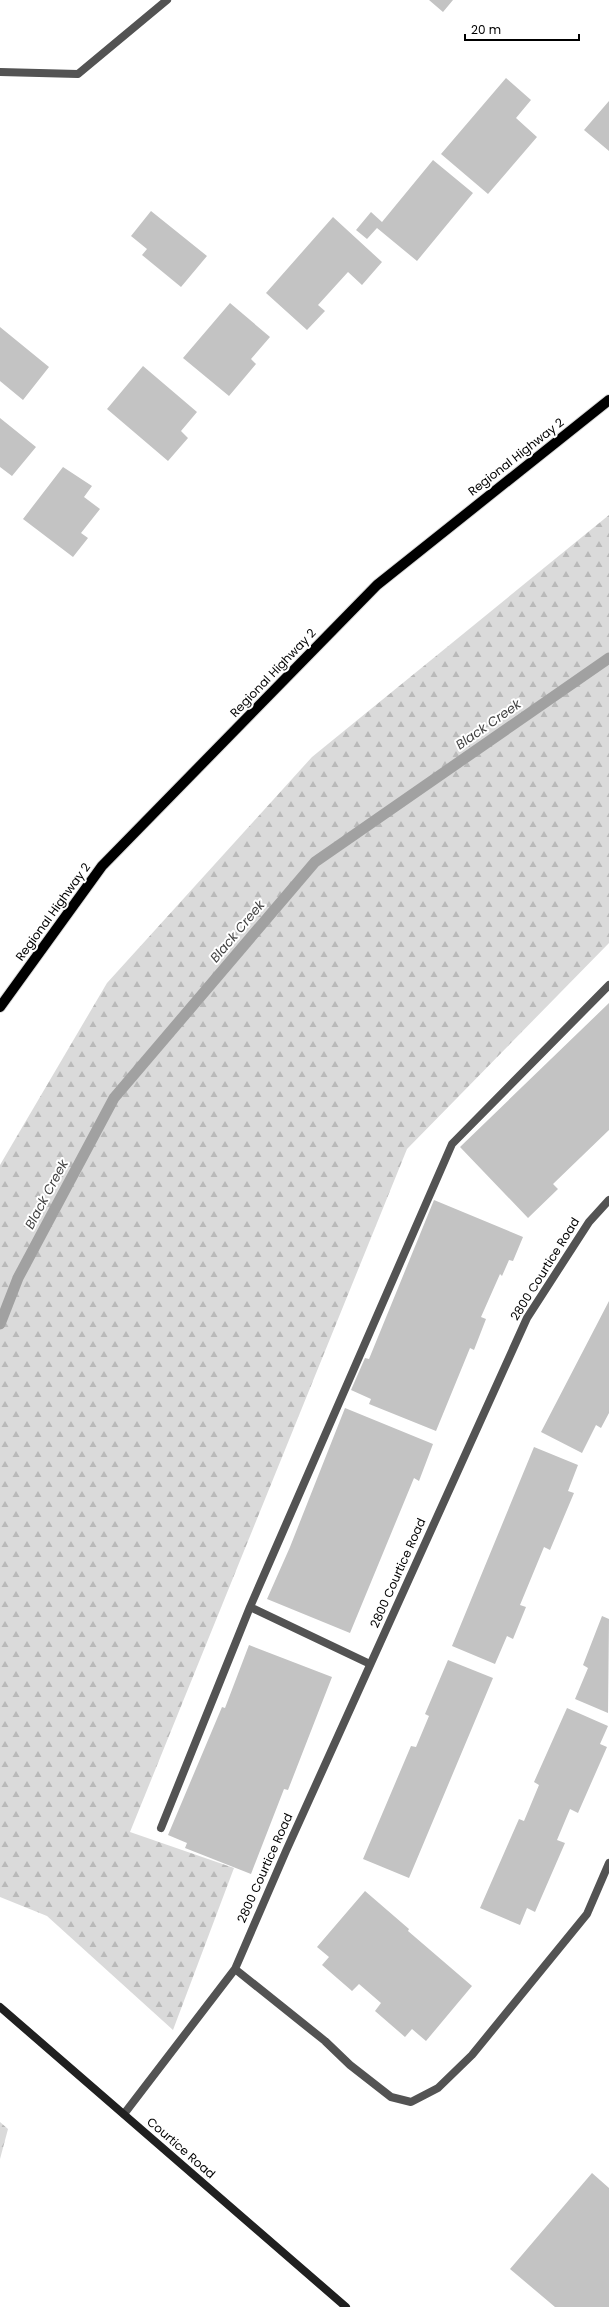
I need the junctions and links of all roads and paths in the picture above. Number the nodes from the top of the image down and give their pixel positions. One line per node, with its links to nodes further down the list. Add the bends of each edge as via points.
1 (166, 0): 2 (street, via 78,74)
2 (0, 72)
3 (609, 400): 5 (main road, Regional Highway 2, via 377,585 102,866)
4 (609, 985): 7 (street, via 452,1144)
5 (0, 1007)
6 (609, 1200): 8 (street, 2800 Courtice Road, via 589,1222 527,1318)
7 (250, 1607): 8 (street); 9 (street)
8 (370, 1664): 11 (street, 2800 Courtice Road)
9 (161, 1828)
10 (609, 1862): 11 (street, via 587,1914 472,2054 438,2088 411,2102 391,2097)
11 (235, 1969): 13 (street, 2800 Courtice Road)
12 (0, 2007): 13 (main road, Courtice Road)
13 (124, 2114): 14 (main road, Courtice Road)
14 (346, 2307)

